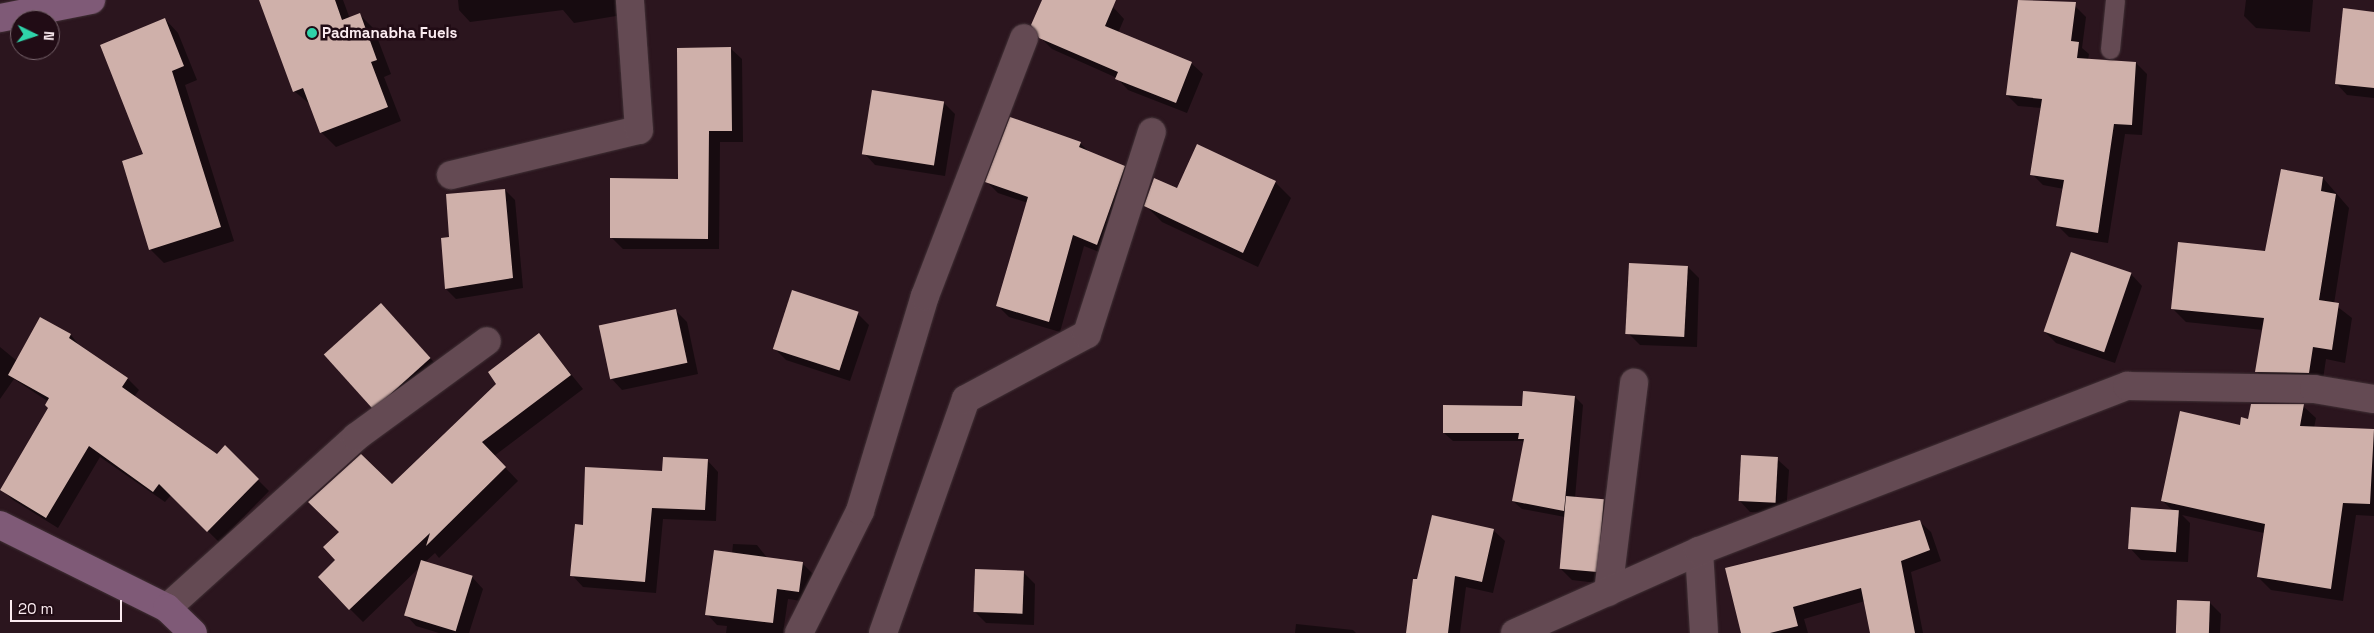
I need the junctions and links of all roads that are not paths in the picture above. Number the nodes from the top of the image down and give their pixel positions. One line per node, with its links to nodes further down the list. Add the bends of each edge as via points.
1 (91, 0): 4 (main road)
2 (630, 0): 8 (street, via 639,130)
3 (2115, 0): 6 (lane)
4 (0, 18)
5 (1024, 38): 17 (street, via 925,296 860,511)
6 (2110, 49)
7 (1152, 132): 18 (street, via 1087,334 966,399)
8 (450, 176)
9 (487, 340): 15 (street, via 356,437)
10 (1634, 383): 14 (street)
11 (2374, 399): 13 (street, via 2314,389 2127,386)
12 (0, 525): 15 (main road)
13 (1699, 551): 14 (street); 20 (street)
14 (1608, 592): 19 (street)
15 (167, 608): 16 (main road)
16 (194, 633)
17 (799, 633)
18 (883, 633)
19 (1515, 633)
20 (1704, 633)

